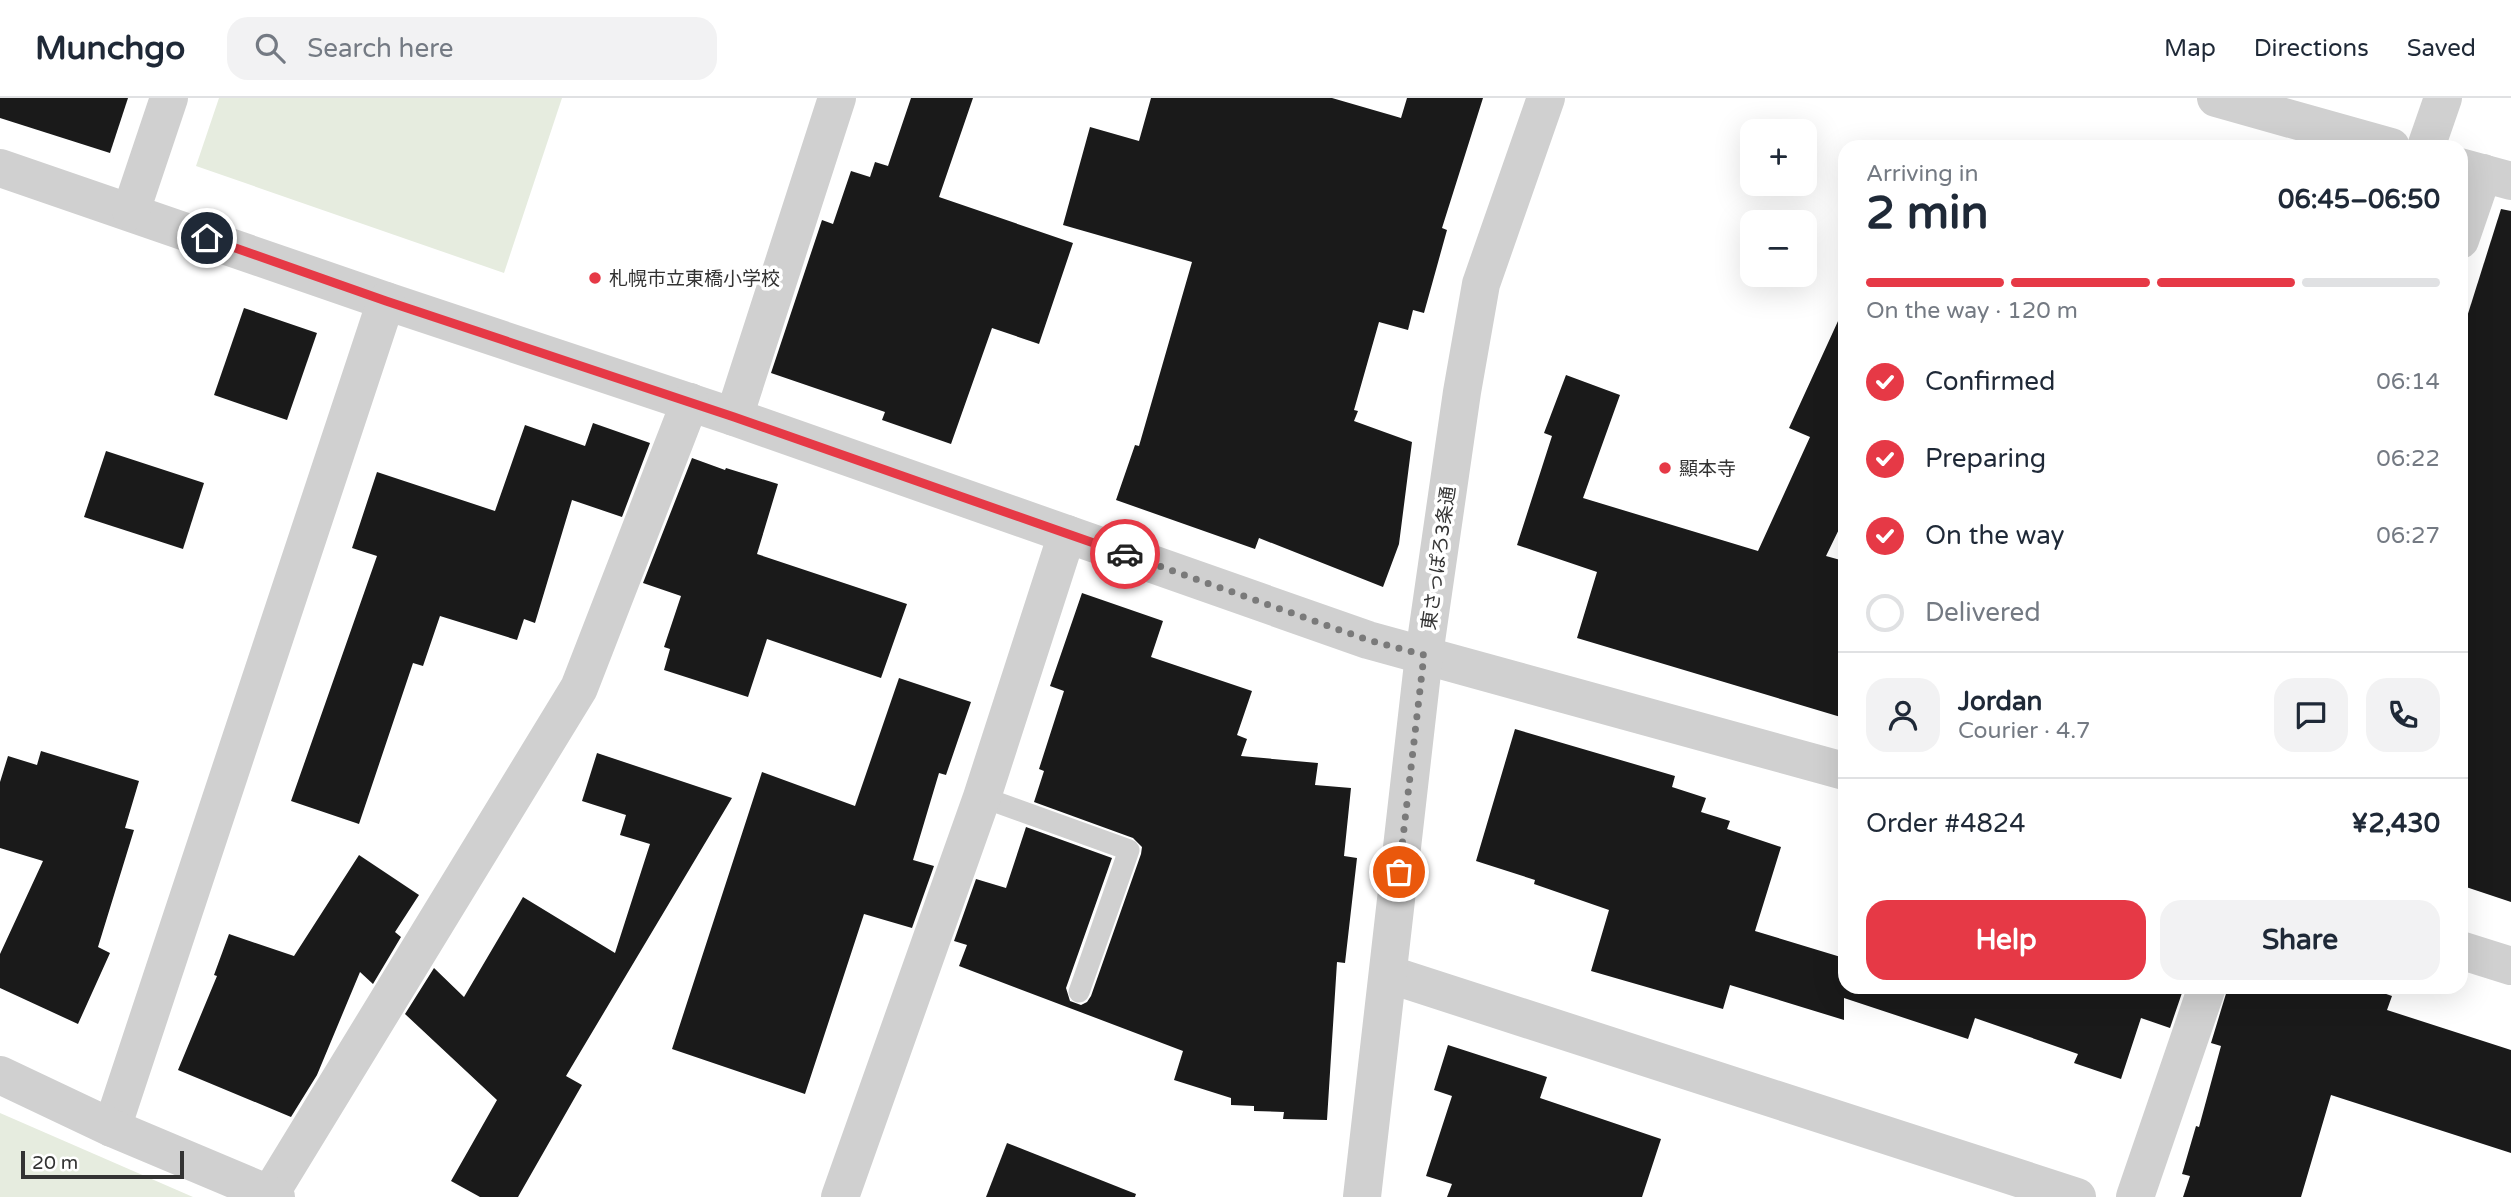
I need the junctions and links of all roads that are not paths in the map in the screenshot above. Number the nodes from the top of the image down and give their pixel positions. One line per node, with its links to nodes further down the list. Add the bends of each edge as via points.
1 (169, 98): 10 (street)
2 (837, 98): 14 (street)
3 (1546, 98): 16 (street, 東さっぽろ3条通, via 1481,284)
4 (2217, 98): 6 (street)
5 (2443, 98): 7 (street)
6 (2365, 140)
7 (2428, 140)
8 (0, 168): 10 (street)
9 (2485, 173): 11 (street)
10 (131, 211): 12 (street)
11 (2468, 219)
12 (386, 301): 13 (street); 25 (street)
13 (690, 402): 14 (street); 26 (street, via 579,688)
14 (734, 417): 15 (street)
15 (1067, 534): 16 (street, via 1368,640); 18 (street)
16 (1424, 655): 17 (street); 21 (street, 東さっぽろ3条通)
17 (1838, 769)
18 (982, 797): 22 (lane, via 1129,850); 27 (street)
19 (2468, 953): 20 (street)
20 (2511, 966)
21 (1388, 974): 28 (street, 東さっぽろ3条通); 29 (street)
22 (1079, 992)
23 (2205, 994): 30 (street)
24 (0, 1075): 25 (street)
25 (112, 1128): 26 (street)
26 (273, 1196)
27 (840, 1197)
28 (1362, 1197)
29 (2077, 1197)
30 (2135, 1197)

